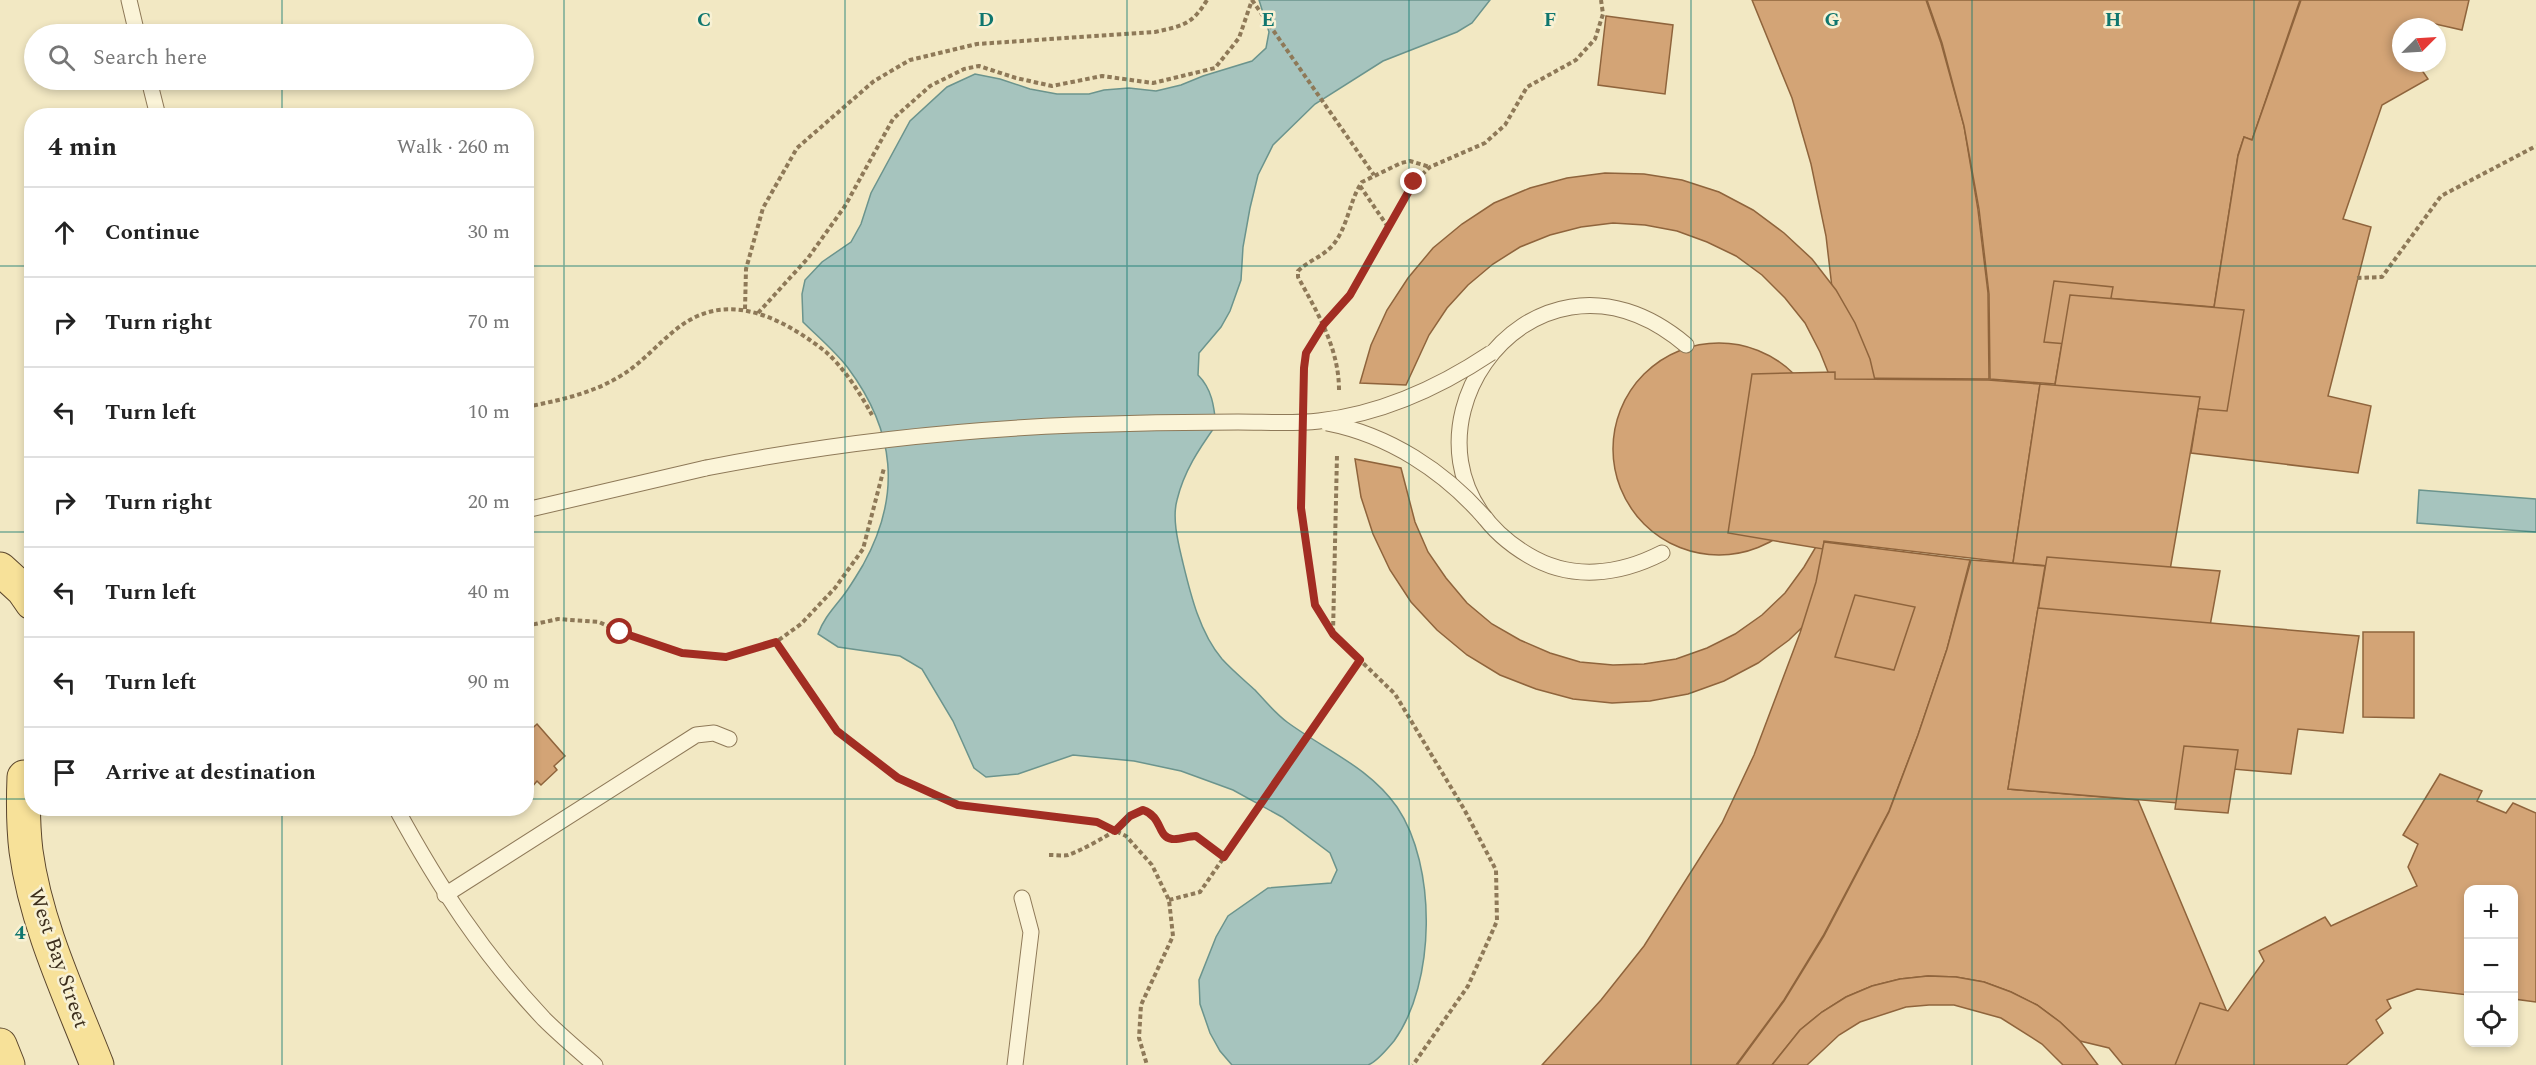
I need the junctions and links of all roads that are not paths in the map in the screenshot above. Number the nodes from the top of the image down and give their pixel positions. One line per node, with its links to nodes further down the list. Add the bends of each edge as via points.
1 (129, 0): 2 (lane)
2 (135, 24)
3 (151, 90): 4 (lane)
4 (156, 108)
5 (1686, 345): 6 (lane, via 1651,319 1609,307 1586,306 1565,308 1524,325)
6 (1491, 353): 7 (lane, bridge, via 1461,373 1408,397 1358,414); 9 (lane, via 1468,391 1459,434 1465,478)
7 (1318, 421): 8 (lane, bridge, via 1074,425 862,444 748,460); 9 (lane, bridge, via 1363,433 1423,463 1449,481)
8 (534, 508)
9 (1485, 518): 10 (lane, via 1499,534 1536,560 1578,572 1622,569)
10 (1662, 553)
11 (0, 568): 12 (main road)
12 (24, 593)
13 (729, 739): 18 (lane, via 714,733 696,735)
14 (24, 776): 15 (main road)
15 (0, 799)
16 (24, 806): 22 (main road, West Bay Street, via 27,853 45,929)
17 (401, 816): 18 (lane)
18 (445, 895): 23 (lane, via 545,1020)
19 (1023, 898): 24 (lane, via 1031,932)
20 (0, 1045): 21 (main road)
21 (8, 1065)
22 (97, 1065)
23 (596, 1065)
24 (1015, 1065)

